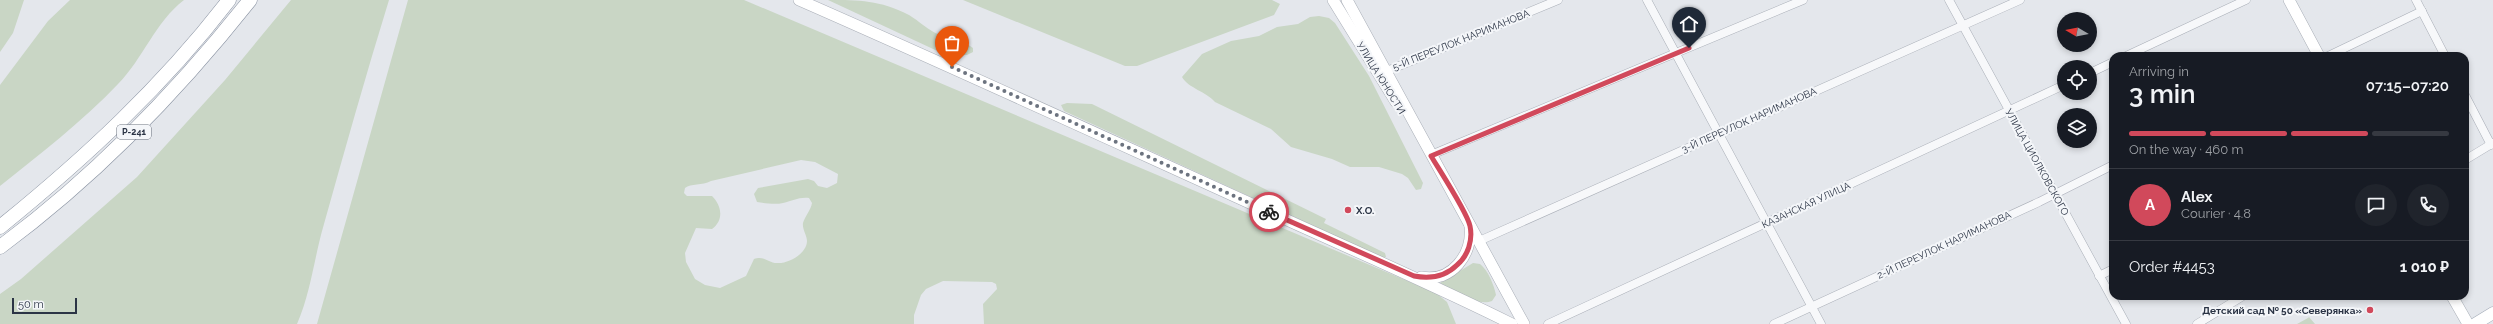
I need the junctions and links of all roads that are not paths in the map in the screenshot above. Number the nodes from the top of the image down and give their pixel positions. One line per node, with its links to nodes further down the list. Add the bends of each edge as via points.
1 (229, 0): 35 (highway, Р-241, via 159,82 101,140)
2 (250, 0): 37 (highway, Р-241, via 206,55 132,134 60,199)
3 (799, 0): 39 (street)
4 (1333, 0): 29 (street, УЛИЦА ЮНОСТИ)
5 (1348, 0): 23 (street, УЛИЦА ЮНОСТИ)
6 (1558, 0): 23 (street, 5-Й ПЕРЕУЛОК НАРИМАНОВА)
7 (1647, 0): 20 (street)
8 (1803, 0): 20 (street)
9 (1949, 0): 15 (street, УЛИЦА ЦИОЛКОВСКОГО)
10 (2020, 0): 15 (street, 3-Й ПЕРЕУЛОК НАРИМАНОВА)
11 (2246, 0): 16 (street)
12 (2289, 0): 17 (street)
13 (2416, 0): 14 (street)
14 (2422, 10): 18 (street); 19 (street)
15 (1962, 25): 26 (street, УЛИЦА ЦИОЛКОВСКОГО); 27 (street, 3-Й ПЕРЕУЛОК НАРИМАНОВА)
16 (2135, 52)
17 (2317, 52)
18 (2336, 52)
19 (2443, 52)
20 (1675, 53): 27 (street); 29 (street)
21 (2109, 64): 22 (street)
22 (2097, 70)
23 (1387, 71): 29 (street, УЛИЦА ЮНОСТИ)
24 (2057, 88): 26 (street, КАЗАНСКАЯ УЛИЦА)
25 (2469, 102): 28 (street)
26 (2009, 110): 32 (street, УЛИЦА ЦИОЛКОВСКОГО); 33 (street, КАЗАНСКАЯ УЛИЦА)
27 (1719, 134): 33 (street); 36 (street, 3-Й ПЕРЕУЛОК НАРИМАНОВА)
28 (2492, 144): 30 (street)
29 (1431, 156): 34 (street, УЛИЦА ЮНОСТИ)
30 (2469, 158)
31 (2109, 167): 32 (street, 2-Й ПЕРЕУЛОК НАРИМАНОВА)
32 (2055, 194): 40 (street, УЛИЦА ЦИОЛКОВСКОГО); 45 (street, 2-Й ПЕРЕУЛОК НАРИМАНОВА)
33 (1767, 223): 45 (street); 49 (street, КАЗАНСКАЯ УЛИЦА)
34 (1470, 224): 36 (street, УЛИЦА ЮНОСТИ); 39 (street, via 1470,245 1453,269 1434,277)
35 (0, 227)
36 (1479, 241): 48 (street, УЛИЦА ЮНОСТИ)
37 (0, 247)
38 (2109, 270): 40 (street)
39 (1414, 276): 47 (street)
40 (2100, 276): 41 (street, УЛИЦА ЦИОЛКОВСКОГО)
41 (2109, 293)
42 (2113, 300): 52 (street, УЛИЦА ЦИОЛКОВСКОГО)
43 (2236, 300): 53 (street)
44 (2454, 300): 54 (street)
45 (1811, 307): 50 (street, 2-Й ПЕРЕУЛОК НАРИМАНОВА); 51 (street)
46 (2493, 313): 55 (main road)
47 (1512, 324)
48 (1524, 324)
49 (1548, 324)
50 (1774, 324)
51 (1821, 324)
52 (2126, 324)
53 (2197, 324)
54 (2468, 324)
55 (2475, 324)

